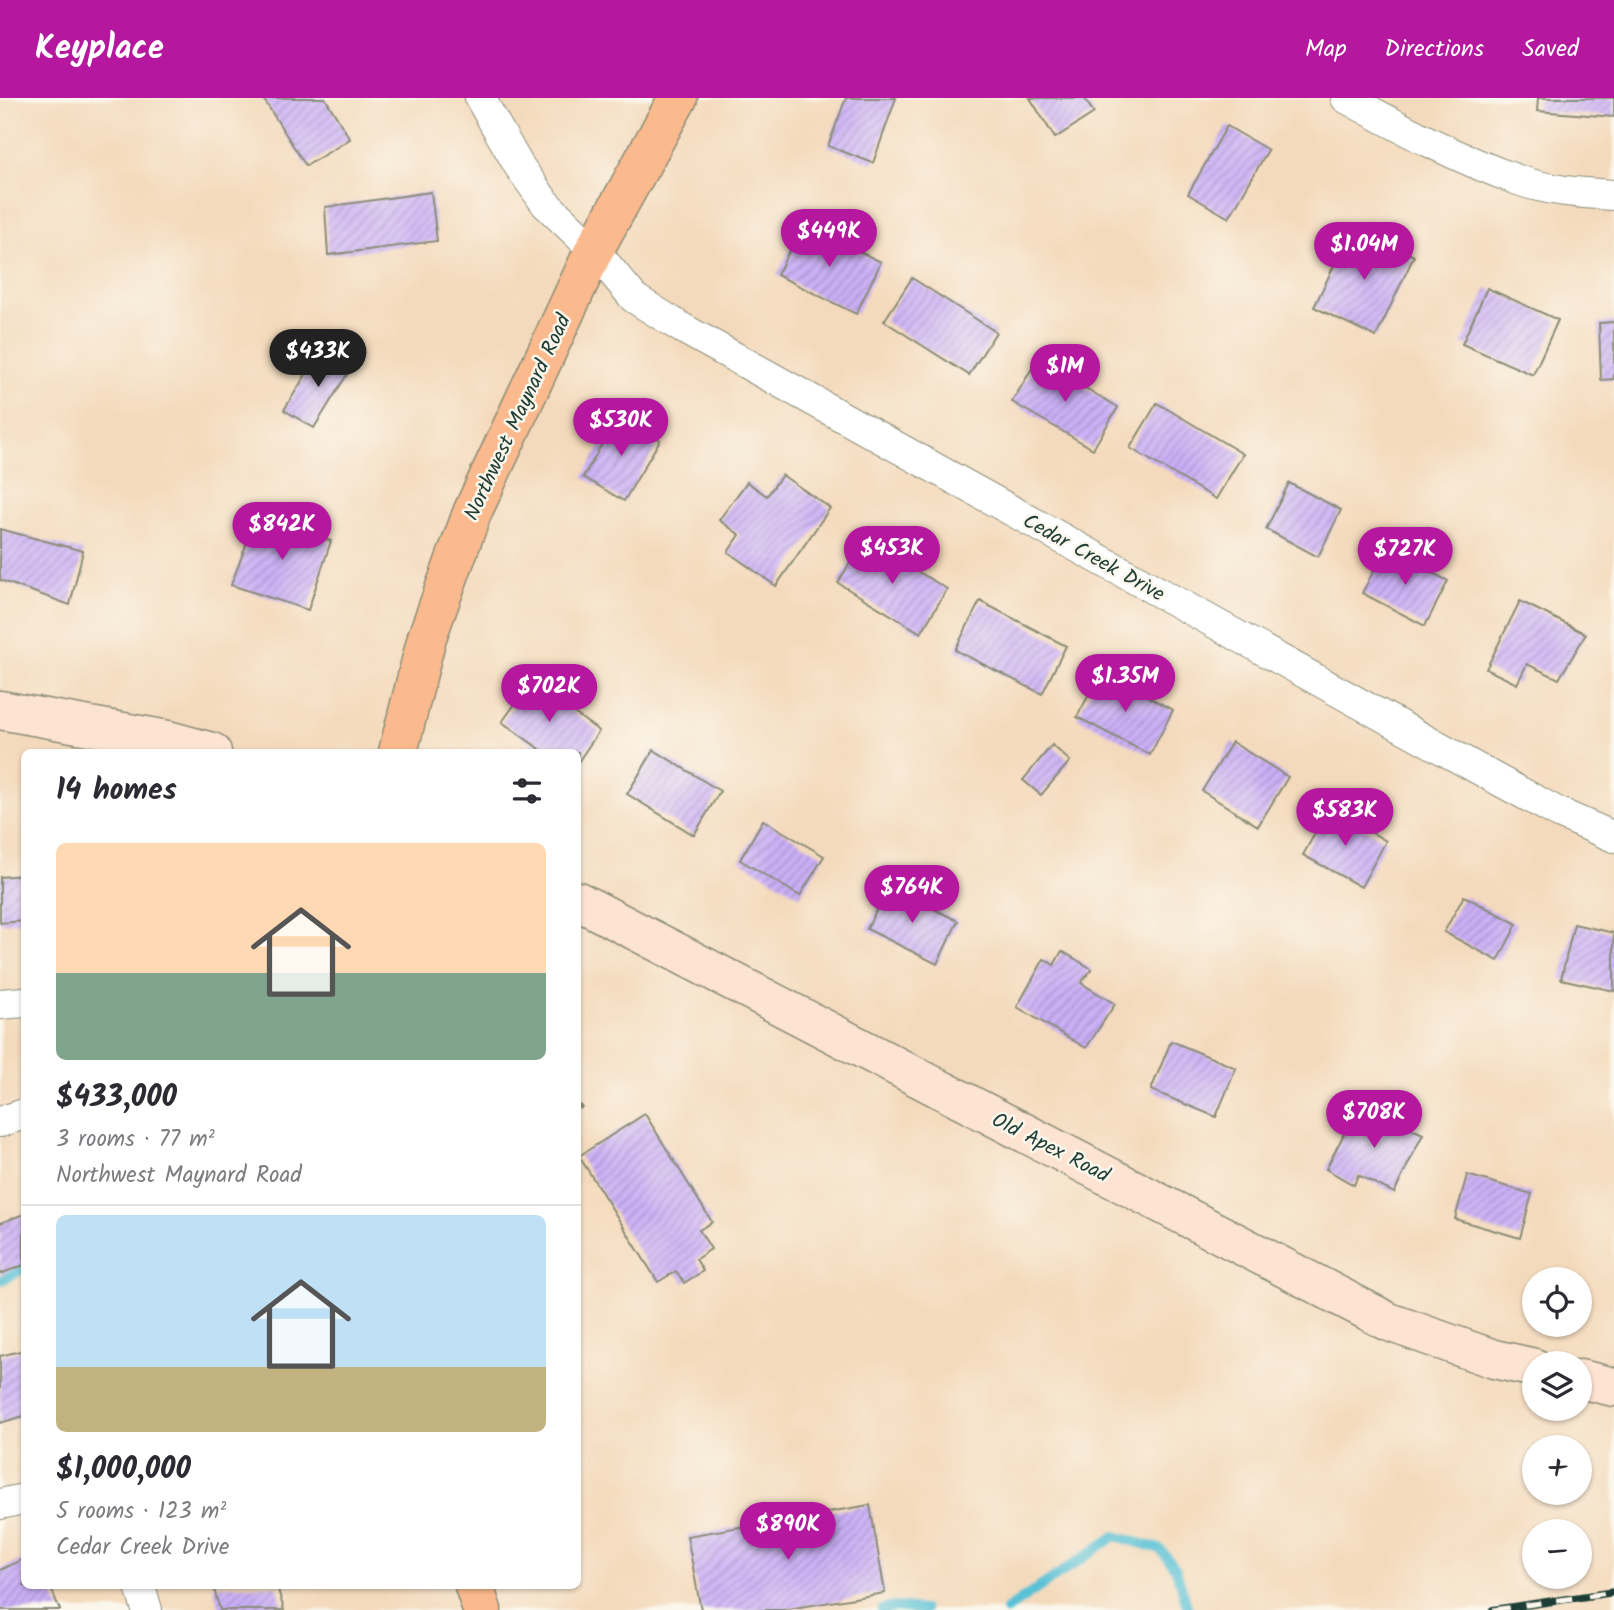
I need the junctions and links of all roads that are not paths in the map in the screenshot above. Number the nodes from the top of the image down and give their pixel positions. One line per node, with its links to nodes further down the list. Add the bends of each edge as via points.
1 (480, 98): 5 (street, Cedar Creek Drive, via 546,204)
2 (678, 98): 5 (main road, Northwest Maynard Road)
3 (1346, 98): 4 (street, via 1419,138 1519,180 1558,190)
4 (1614, 195)
5 (594, 250): 8 (main road, Northwest Maynard Road, via 472,513 427,637); 9 (street, Cedar Creek Drive, via 634,298 682,328 1498,780)
6 (0, 710): 7 (main road)
7 (201, 749)
8 (399, 749)
9 (1614, 837)
10 (581, 903): 15 (main road, Old Apex Road, via 1389,1322)
11 (21, 1002): 12 (street)
12 (0, 1004)
13 (21, 1115): 14 (street)
14 (0, 1122)
15 (1522, 1365)
16 (1592, 1382): 17 (main road)
17 (1614, 1387)
18 (21, 1500): 19 (street)
19 (0, 1504)
20 (141, 1589): 22 (street)
21 (475, 1589): 23 (main road)
22 (147, 1610)
23 (482, 1610)

